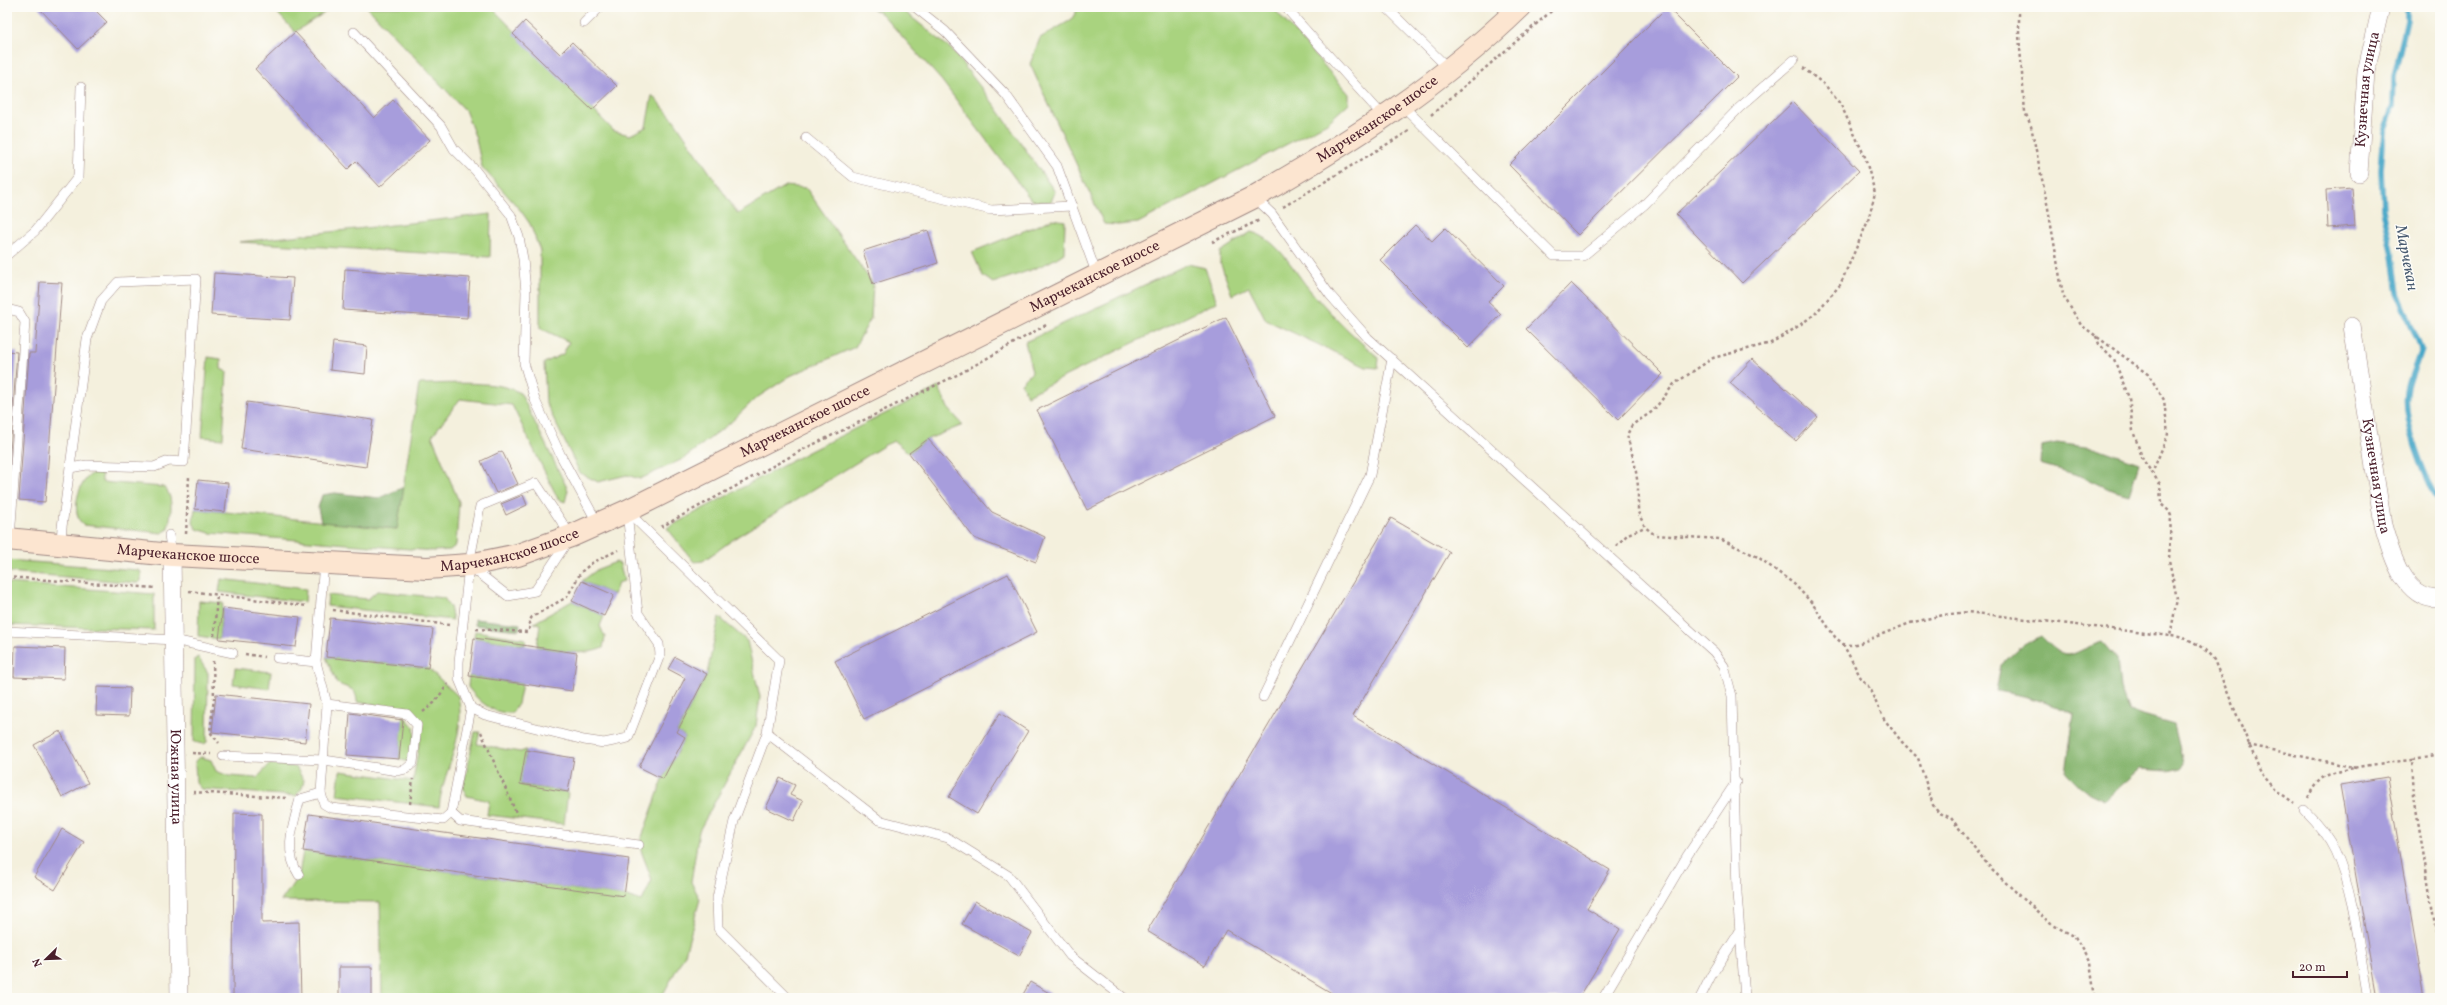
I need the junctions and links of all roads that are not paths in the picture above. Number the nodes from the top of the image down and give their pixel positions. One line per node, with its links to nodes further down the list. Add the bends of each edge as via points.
1 (600, 7): 7 (lane)
2 (914, 7): 17 (lane, via 945,32 1006,95 1057,166)
3 (1285, 7): 13 (lane)
4 (1386, 7): 10 (lane)
5 (1520, 7): 10 (street, Марчеканское шоссе)
6 (2381, 7): 15 (street, Кузнечная улица, via 2366,72)
7 (584, 23)
8 (354, 32): 25 (lane, via 441,126 454,149 480,176 510,215 519,237 523,259 526,292 524,363 535,400)
9 (1794, 60): 12 (lane, via 1739,108 1644,205 1583,256 1554,256)
10 (1449, 69): 12 (street, Марчеканское шоссе)
11 (81, 87): 18 (lane, via 78,177 35,232)
12 (1402, 105): 13 (street, Марчеканское шоссе)
13 (1384, 117): 16 (street, Марчеканское шоссе, via 1316,162)
14 (806, 138): 17 (lane, via 853,177 992,210)
15 (2359, 173)
16 (1254, 197): 19 (street, Марчеканское шоссе); 22 (lane, via 1272,214 1330,295 1368,338)
17 (1072, 206): 19 (lane)
18 (7, 255)
19 (1096, 275): 24 (street, Марчеканское шоссе)
20 (7, 309): 27 (lane, via 19,312 25,322)
21 (2352, 326): 32 (street, Кузнечная улица, via 2388,545 2408,584 2419,595 2431,600)
22 (1392, 359): 38 (lane, via 1370,475); 44 (lane, via 1714,652 1724,666 1732,696)
23 (70, 468): 23 (lane, via 87,339 101,301 118,282 196,279 184,462 169,461 154,467 87,465); 29 (lane)
24 (627, 510): 25 (street, Марчеканское шоссе); 40 (lane, via 638,613 659,644 660,655 628,738 604,743 584,740); 41 (lane, via 779,660)
25 (598, 524): 26 (street, Марчеканское шоссе)
26 (571, 536): 31 (street, Марчеканское шоссе, via 518,555); 31 (lane, via 535,591 528,593 508,596); 31 (lane, via 536,483 480,506)
27 (8, 539): 29 (street, Марчеканское шоссе)
28 (170, 545): 29 (street, Марчеканское шоссе); 30 (street, Марчеканское шоссе); 34 (street, Южная улица)
29 (61, 546)
30 (324, 562): 31 (street, Марчеканское шоссе, via 427,568); 37 (lane)
31 (469, 565): 40 (lane, via 459,672 461,685)
32 (2440, 600)
33 (7, 631): 34 (lane)
34 (174, 640): 35 (lane); 51 (street, Южная улица)
35 (232, 653)
36 (277, 658): 37 (lane)
37 (316, 662): 39 (lane)
38 (1263, 697)
39 (327, 704): 43 (lane); 43 (lane, via 402,712 417,725 413,763 406,769 398,771)
40 (471, 708): 47 (lane)
41 (767, 733): 52 (lane, via 734,821 718,898 718,928); 53 (lane, via 879,820 948,838 1009,876 1070,956)
42 (223, 756): 43 (lane)
43 (324, 760): 45 (lane)
44 (1736, 782): 50 (lane); 54 (lane, via 1687,856)
45 (321, 793): 47 (lane, via 324,804 331,808 440,821); 49 (lane, via 300,799 291,830 291,859)
46 (2304, 810): 57 (lane, via 2320,827 2335,851 2344,878)
47 (451, 813): 48 (lane, via 460,821)
48 (638, 845)
49 (299, 875)
50 (1740, 931): 55 (lane); 56 (lane)
51 (179, 998)
52 (788, 998)
53 (1124, 998)
54 (1603, 998)
55 (1700, 998)
56 (1745, 998)
57 (2368, 998)

